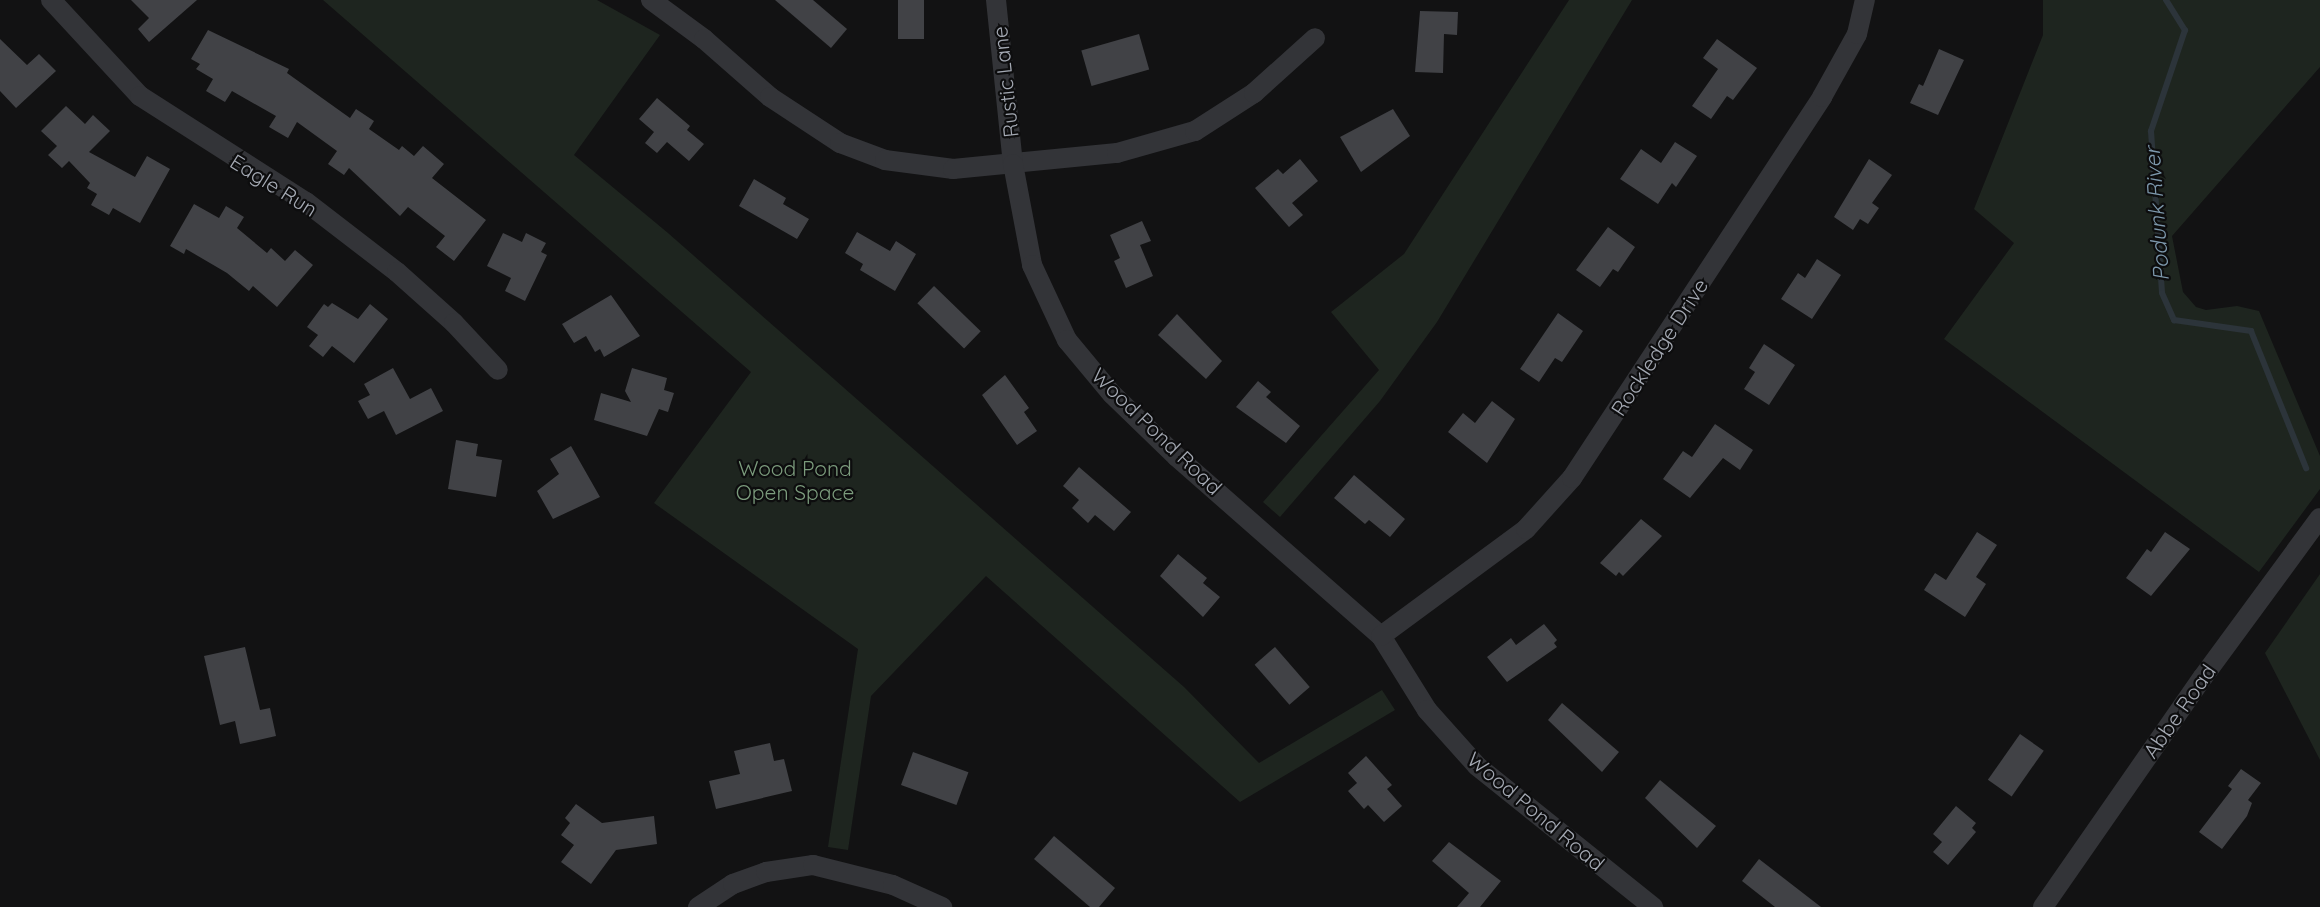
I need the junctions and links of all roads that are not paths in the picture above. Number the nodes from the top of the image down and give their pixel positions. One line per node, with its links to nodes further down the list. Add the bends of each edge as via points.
1 (51, 0): 7 (street, Eagle Run, via 140,96 306,202 454,322)
2 (651, 0): 6 (street, via 704,39 770,97 840,143 885,160 918,166 953,169)
3 (996, 0): 6 (street, Rustic Lane)
4 (1865, 0): 9 (street, Rockledge Drive, via 1857,34 1822,97 1572,478 1526,529)
5 (1315, 38): 6 (street, via 1254,93 1195,131 1117,153)
6 (1013, 164): 9 (street, Wood Pond Road, via 1032,265 1067,340 1112,394 1177,457)
7 (498, 370)
8 (2320, 518): 13 (street, Abbe Road, via 2203,677)
9 (1381, 636): 12 (street, Wood Pond Road, via 1427,710 1477,766)
10 (698, 907): 11 (street, via 733,884 766,872 813,865 893,885)
11 (942, 907)
12 (1653, 907)
13 (2043, 907)

